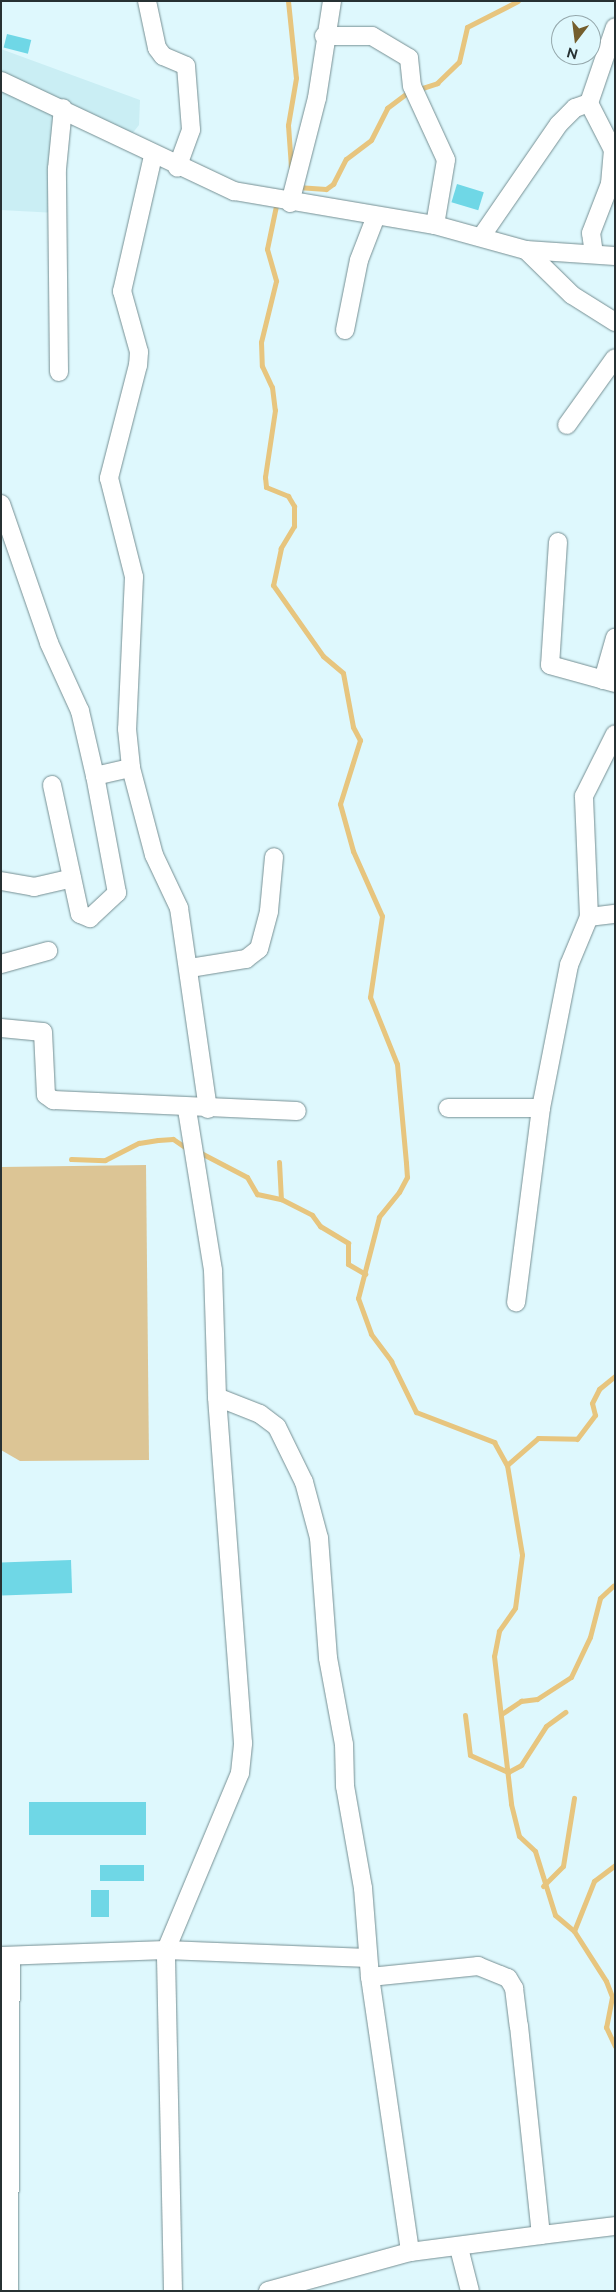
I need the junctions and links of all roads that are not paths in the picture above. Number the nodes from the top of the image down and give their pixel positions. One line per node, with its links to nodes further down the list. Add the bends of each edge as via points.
1 (147, 1): 10 (street, via 157,48 163,56 186,66 192,130)
2 (332, 1): 4 (street)
3 (615, 27): 5 (street)
4 (324, 36): 11 (street, via 317,98); 13 (street, via 372,36 409,58 412,86 446,160)
5 (610, 58): 7 (street)
6 (1, 81): 8 (street)
7 (589, 103): 14 (street, via 575,108 559,124); 16 (street, via 613,150 610,184 591,232)
8 (63, 108): 9 (street); 21 (street, via 57,169)
9 (153, 156): 10 (street); 28 (street, via 122,290 139,352 138,365 109,469 134,577 127,729)
10 (177, 168): 11 (street, via 234,191)
11 (290, 203): 12 (street)
12 (376, 216): 13 (street); 19 (street, via 359,260)
13 (435, 225): 14 (street)
14 (481, 237): 15 (street)
15 (526, 250): 16 (street); 18 (street, via 572,295)
16 (594, 254): 17 (street)
17 (615, 256)
18 (615, 322)
19 (345, 330)
20 (615, 358): 22 (street)
21 (58, 372)
22 (567, 425)
23 (1, 504): 29 (street, via 49,642 80,711)
24 (558, 542): 26 (street, via 550,665)
25 (615, 638): 26 (street)
26 (609, 681)
27 (615, 734): 35 (street, via 584,796)
28 (130, 768): 29 (street); 38 (street, via 154,855 179,908)
29 (95, 776): 32 (street, via 115,898 84,918)
30 (52, 785): 32 (street)
31 (274, 857): 38 (street, via 269,911 259,949 246,959)
32 (72, 878): 33 (street, via 34,887)
33 (1, 881)
34 (615, 914): 35 (street)
35 (589, 918): 41 (street, via 569,964)
36 (48, 951): 37 (street)
37 (1, 964)
38 (190, 968): 43 (street)
39 (1, 1028): 42 (street, via 42,1032 46,1095 53,1100)
40 (448, 1108): 41 (street)
41 (541, 1108): 45 (street)
42 (187, 1109): 43 (street); 46 (street, via 213,1270)
43 (208, 1109): 44 (street)
44 (297, 1111)
45 (516, 1302)
46 (217, 1397): 47 (street, via 243,1743 237,1781); 49 (street, via 260,1414 278,1427 298,1466 319,1538 328,1658 344,1744 345,1786 363,1888)
47 (166, 1950): 48 (street); 49 (street); 58 (street)
48 (6, 1956): 51 (street)
49 (368, 1958): 50 (street)
50 (370, 1977): 53 (street, via 478,1966 508,1978 514,1988 519,2026); 55 (street)
51 (5, 2125): 57 (street)
52 (615, 2226): 53 (street)
53 (541, 2235): 54 (street)
54 (459, 2248): 55 (street); 60 (street)
55 (410, 2252): 56 (street)
56 (326, 2284): 59 (street)
57 (9, 2291)
58 (174, 2291)
59 (268, 2291)
60 (470, 2291)

